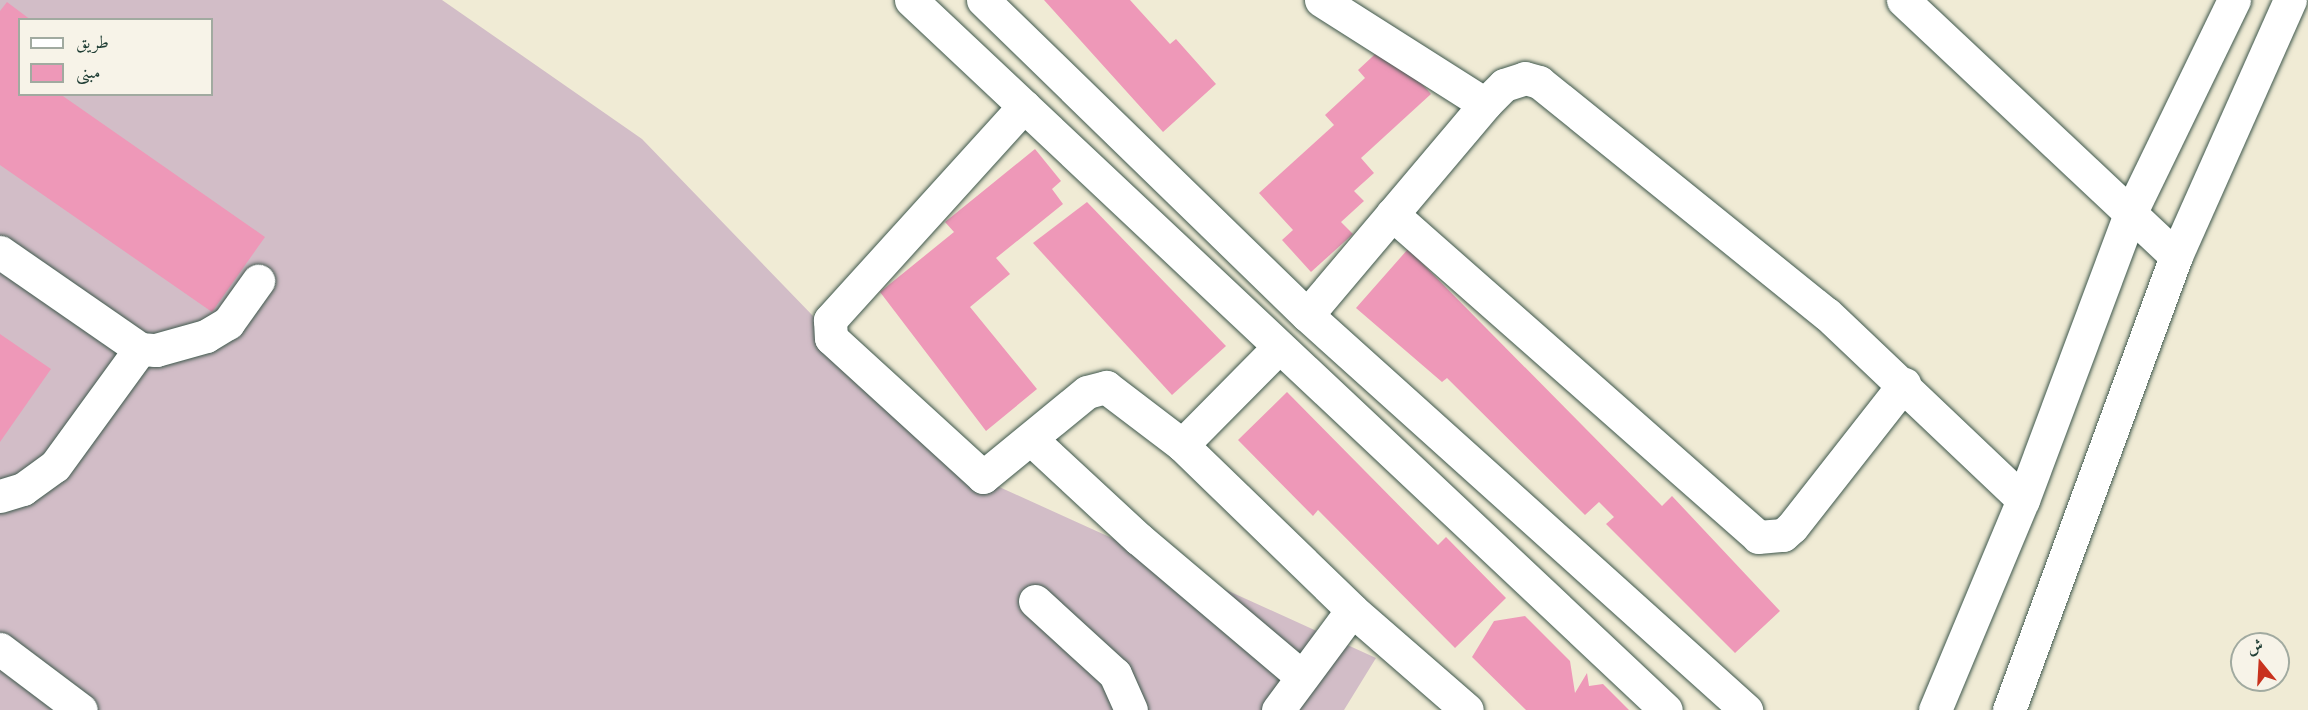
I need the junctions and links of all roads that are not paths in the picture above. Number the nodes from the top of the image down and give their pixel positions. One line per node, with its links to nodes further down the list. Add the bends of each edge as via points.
1 (910, 0): 8 (street)
2 (983, 0): 14 (street)
3 (1321, 0): 7 (street)
4 (1903, 0): 10 (street)
5 (2234, 0): 10 (street)
6 (2290, 0): 12 (street)
7 (1485, 104): 9 (street); 17 (street, via 1513,79 1539,82 1827,314)
8 (1024, 106): 15 (street); 18 (street, via 830,320 827,332 976,475 994,472)
9 (1392, 214): 14 (street); 17 (street, via 1758,537 1783,535 1792,527)
10 (2130, 214): 12 (street); 21 (street)
11 (0, 252): 16 (street)
12 (2176, 256): 33 (street)
13 (258, 281): 16 (street, via 228,323 206,336 156,350)
14 (1307, 315): 31 (street)
15 (1280, 346): 19 (street); 30 (street)
16 (140, 349): 20 (street, via 55,466 23,489)
17 (1904, 384): 21 (street)
18 (1033, 441): 19 (street, via 1087,392 1106,387); 25 (street, via 1138,540)
19 (1182, 446): 23 (street)
20 (0, 496)
21 (2023, 501): 32 (street)
22 (1035, 601): 27 (street, via 1115,674)
23 (1352, 610): 25 (street); 29 (street)
24 (0, 649): 26 (street)
25 (1301, 676): 28 (street)
26 (81, 710)
27 (1131, 710)
28 (1278, 710)
29 (1467, 710)
30 (1666, 710)
31 (1746, 710)
32 (1935, 710)
33 (2008, 710)

